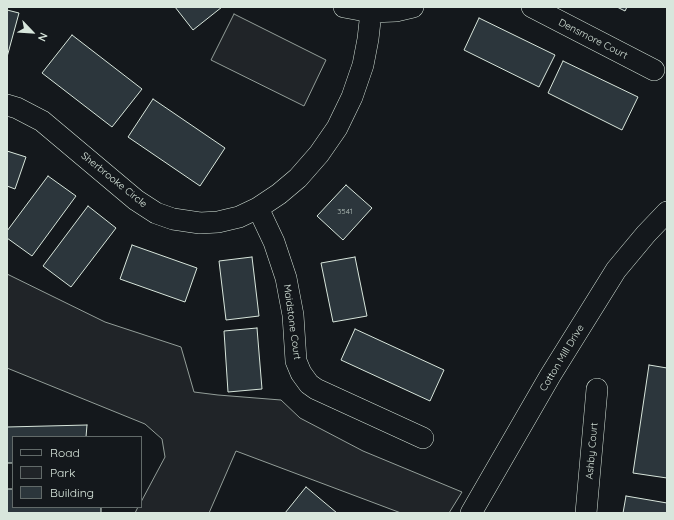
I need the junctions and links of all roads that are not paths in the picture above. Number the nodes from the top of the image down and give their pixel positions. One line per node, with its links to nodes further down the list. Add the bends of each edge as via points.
1 (344, 7): 4 (street)
2 (413, 7): 4 (street)
3 (532, 7): 5 (street, Densmore Court)
4 (371, 12): 7 (street, Sherbrooke Circle, via 363,65 352,97 337,128 298,178)
5 (654, 70)
6 (7, 105): 7 (street, Sherbrooke Circle, via 42,121 136,200 156,213 173,219 200,223 239,217)
7 (258, 208): 10 (street, Maidstone Court, via 274,242 286,278 293,315 296,360 301,373 316,389)
8 (667, 212): 11 (street, Cotton Mill Drive, via 616,270 550,376)
9 (597, 389): 12 (street, Ashby Court)
10 (423, 438)
11 (471, 513)
12 (586, 513)

